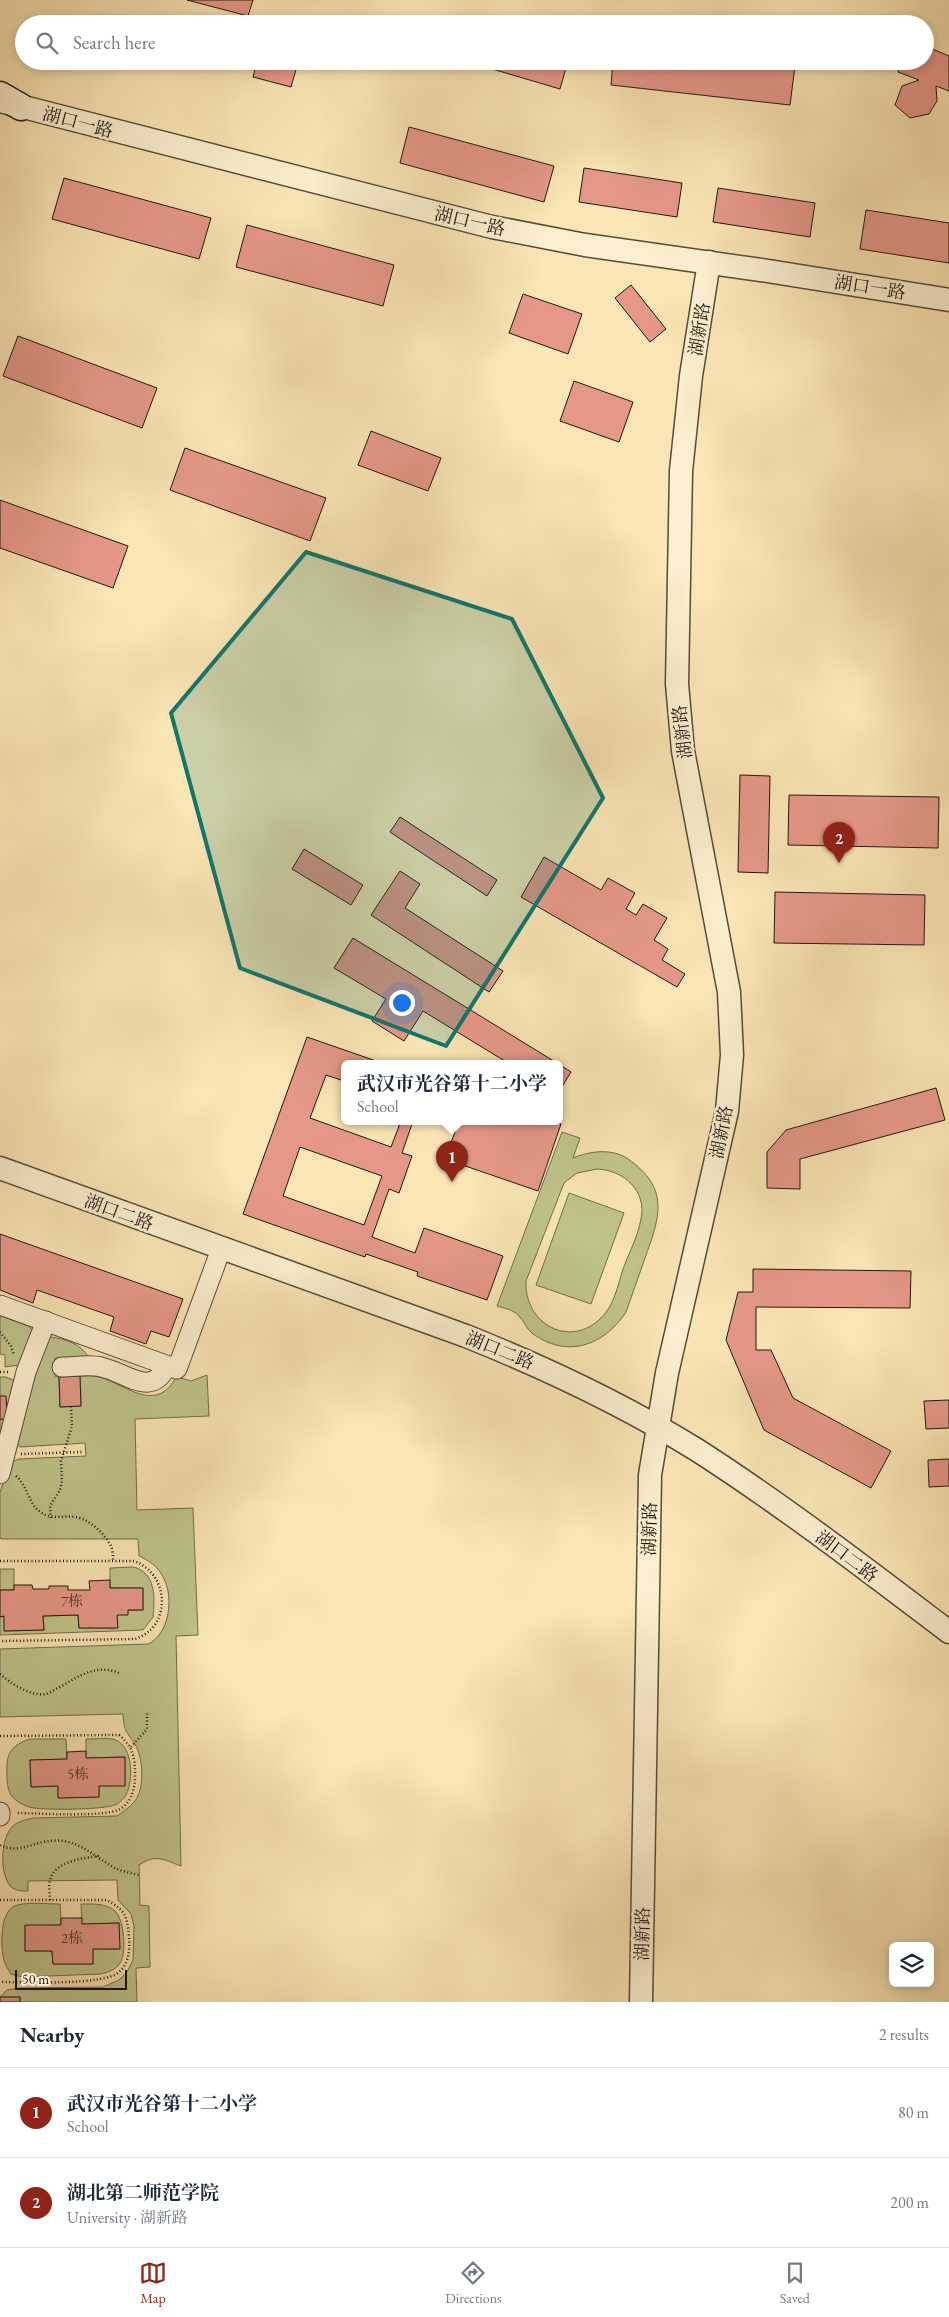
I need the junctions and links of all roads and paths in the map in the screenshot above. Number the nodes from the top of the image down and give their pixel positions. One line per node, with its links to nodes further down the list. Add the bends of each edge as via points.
1 (5, 103): 2 (street, 湖口一路, via 492,228)
2 (709, 262): 3 (street, 湖口一路); 13 (street, 湖新路, via 681,471 676,684 683,751 729,992 732,1055 727,1111 667,1373)
3 (949, 300)
4 (0, 1168): 5 (street, 湖口二路)
5 (221, 1249): 9 (street, via 177,1369); 13 (street, 湖口二路, via 483,1343 541,1367)
6 (0, 1304): 7 (street)
7 (46, 1321): 9 (street); 11 (street)
8 (0, 1332): 11 (path)
9 (167, 1366): 10 (street, via 161,1377 152,1382 135,1380 100,1367)
10 (62, 1367)
11 (26, 1372): 16 (street)
12 (71, 1407): 15 (path, via 72,1426)
13 (658, 1428): 20 (street, 湖口二路, via 765,1495); 34 (street, 湖新路, via 650,1475)
14 (82, 1452): 15 (path)
15 (64, 1453): 16 (path); 17 (path, via 62,1481 50,1506)
16 (2, 1467): 17 (path, via 22,1481 32,1503)
17 (51, 1518): 19 (path, via 76,1517 86,1522 105,1536 112,1548)
18 (0, 1561): 19 (path)
19 (114, 1561): 21 (path, via 143,1564 158,1581 161,1594 159,1618 146,1635)
20 (949, 1632)
21 (0, 1642)
22 (0, 1674): 23 (path, via 34,1694 46,1694 99,1669)
23 (122, 1674)
24 (147, 1712): 26 (path, via 147,1729)
25 (0, 1736): 26 (path, via 119,1735)
26 (131, 1747): 27 (path, via 135,1758 135,1786 129,1800 120,1809 104,1813)
27 (0, 1814)
28 (0, 1846): 29 (path, via 17,1850 49,1839 81,1845)
29 (99, 1856): 30 (path, via 114,1867); 32 (path, via 78,1859 54,1872 49,1881)
30 (139, 1875)
31 (0, 1900): 32 (path)
32 (50, 1900): 33 (path, via 107,1900 118,1906 127,1917 128,1961 118,1973 101,1980)
33 (0, 1982)
34 (641, 2002)

